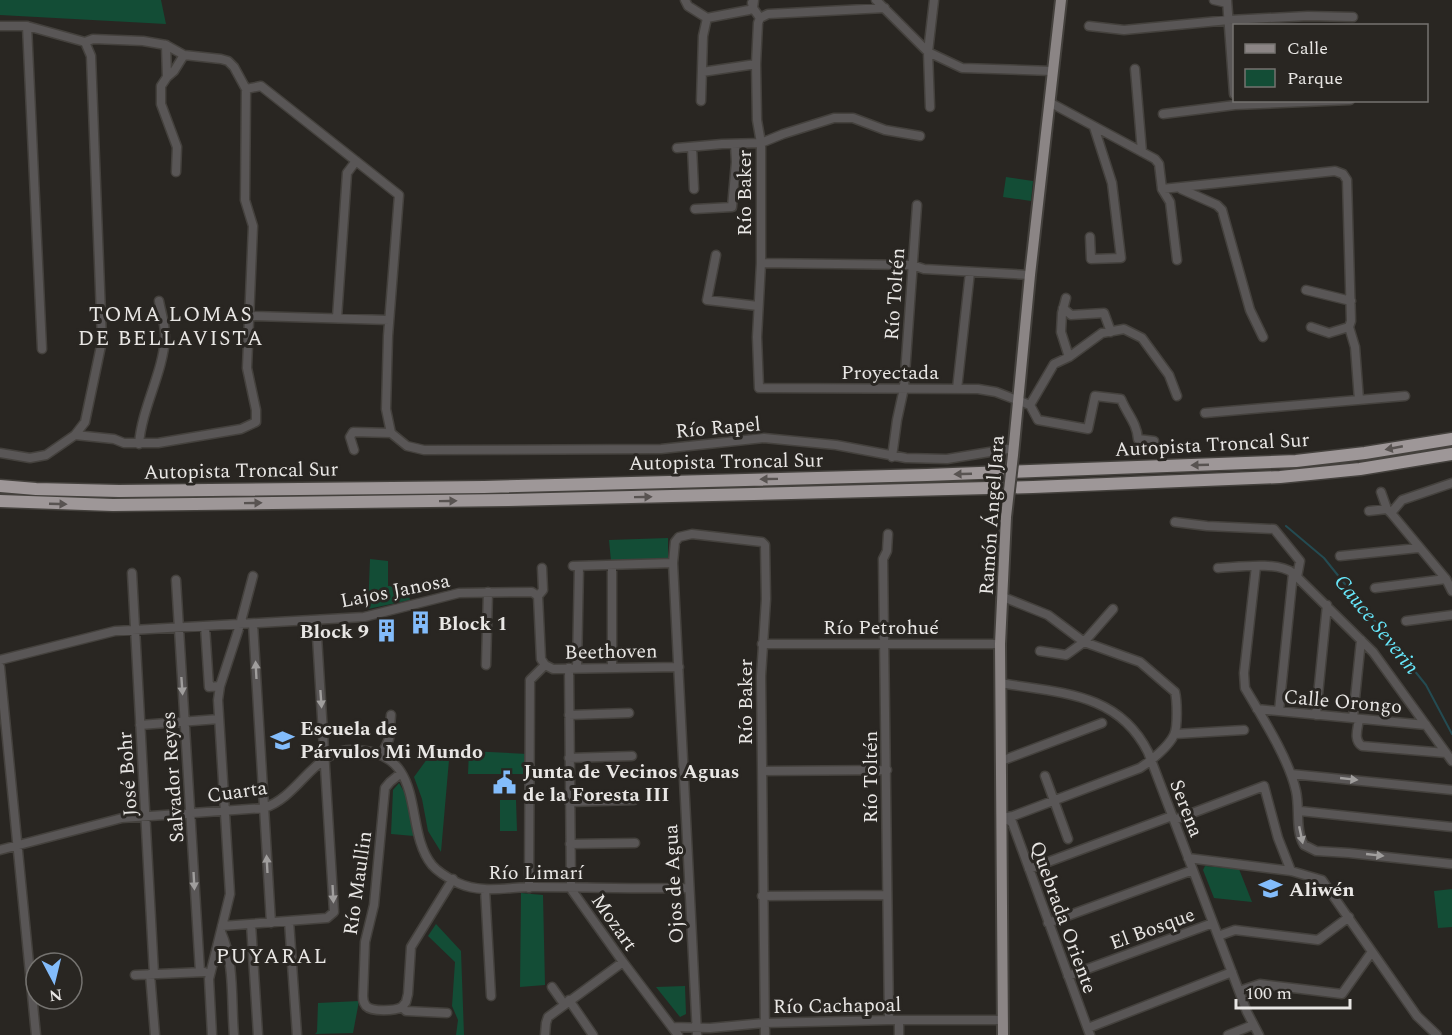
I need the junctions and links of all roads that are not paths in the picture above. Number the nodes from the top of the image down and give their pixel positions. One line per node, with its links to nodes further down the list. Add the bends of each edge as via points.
1 (685, 0): 10 (street)
2 (876, 0): 8 (street)
3 (934, 0): 18 (street)
4 (1061, 0): 22 (main road, Ramón Ángel Jara)
5 (1214, 0): 6 (street)
6 (1227, 2): 12 (street)
7 (753, 3): 10 (street); 11 (street)
8 (885, 8): 11 (street, via 768,14); 18 (street)
9 (1353, 16): 12 (street)
10 (707, 18): 23 (street)
11 (760, 18): 20 (street, Río Baker)
12 (1229, 20): 15 (street, via 1124,30); 25 (street)
13 (0, 26): 14 (street)
14 (27, 26): 16 (street); 67 (street)
15 (1089, 26)
16 (85, 42): 17 (street, via 93,39); 79 (street, via 91,56 102,341 85,422)
17 (166, 45): 19 (street); 24 (street)
18 (928, 52): 22 (street, via 962,68); 31 (street)
19 (184, 55): 24 (street); 26 (street, via 228,61)
20 (756, 64): 23 (street); 35 (street, Río Baker)
21 (1136, 69): 39 (street)
22 (1053, 71): 28 (main road, Ramón Ángel Jara)
23 (702, 72): 27 (street)
24 (167, 76): 41 (street, via 161,86 161,104 177,147)
25 (1233, 79)
26 (246, 89): 40 (street, via 261,86); 60 (street, via 245,200 253,226)
27 (701, 101)
28 (1049, 102): 33 (street); 53 (main road, Ramón Ángel Jara)
29 (1273, 102): 30 (street)
30 (1235, 103): 32 (street)
31 (930, 107)
32 (1163, 114)
33 (1094, 127): 39 (street); 47 (street, via 1112,183 1121,258 1091,259)
34 (920, 136): 35 (street, via 885,130 853,118 834,118)
35 (761, 143): 36 (street); 50 (street, Río Baker)
36 (735, 144): 37 (street); 46 (street, via 732,207)
37 (692, 147): 38 (street); 43 (street)
38 (678, 148)
39 (1142, 152): 44 (street, via 1159,164)
40 (356, 161): 61 (street, via 347,172); 62 (street, via 399,195)
41 (176, 172)
42 (1179, 188): 44 (street); 57 (street, via 1335,171 1343,174 1347,180); 66 (street, via 1222,210 1250,310)
43 (694, 189)
44 (1162, 189): 49 (street, via 1170,202)
45 (917, 205): 51 (street, Río Toltén)
46 (695, 209)
47 (1090, 237)
48 (716, 255): 58 (street, via 707,300)
49 (1177, 260)
50 (760, 263): 51 (street); 58 (street, Río Baker)
51 (912, 265): 52 (street); 70 (street, Río Toltén)
52 (970, 272): 53 (street); 71 (street)
53 (1030, 275): 74 (main road, Ramón Ángel Jara)
54 (1306, 290): 57 (street)
55 (1066, 298): 59 (street)
56 (159, 301): 82 (street, via 165,338)
57 (1351, 301): 64 (street)
58 (758, 306): 69 (street, Río Baker)
59 (1063, 308): 65 (street, via 1071,315 1104,313); 68 (street, via 1061,332)
60 (250, 316): 61 (street); 82 (street, via 247,368 255,422 219,434)
61 (337, 318): 62 (street)
62 (389, 320): 78 (street, via 386,409)
63 (1311, 327): 64 (street, via 1329,333)
64 (1349, 327): 75 (street, via 1355,346)
65 (1111, 332): 68 (street, via 1102,333); 72 (street, via 1124,329 1142,338 1169,375)
66 (1263, 336)
67 (42, 349)
68 (1069, 357): 76 (street, via 1054,364)
69 (759, 388): 70 (street, Proyectada)
70 (904, 388): 71 (street, Proyectada); 87 (street, Río Toltén)
71 (957, 389): 74 (street, Proyectada, via 978,388)
72 (1177, 396)
73 (1405, 396): 75 (street)
74 (1018, 400): 76 (street, Proyectada); 84 (main road, Ramón Ángel Jara)
75 (1359, 400): 77 (street)
76 (1030, 405): 81 (street, Proyectada, via 1038,420 1088,429 1095,396 1120,399 1138,427 1138,439)
77 (1205, 413)
78 (391, 434): 83 (street, via 353,432 350,436); 87 (street, Río Rapel, via 407,446 424,450 661,449 764,438 836,445)
79 (75, 435): 82 (street); 85 (street, via 45,455 30,458)
80 (1452, 439): 89 (highway, Autopista Troncal Sur, one-way to 89, via 1296,461 927,476 472,487 96,491)
81 (1154, 441)
82 (139, 444)
83 (354, 450)
84 (1013, 452): 87 (street, Río Rapel, via 947,459); 113 (main road, Ramón Ángel Jara, bridge)
85 (0, 453)
86 (1452, 454): 91 (highway, Autopista Troncal Sur, one-way to 86, via 112,506 1045,486 1280,477)
87 (892, 457)
88 (1452, 483): 93 (street, via 1402,500)
89 (0, 486)
90 (1381, 492): 93 (street)
91 (0, 501)
92 (1369, 511): 93 (street)
93 (1389, 511): 96 (street)
94 (1175, 522): 105 (street, via 1274,529 1299,561)
95 (888, 534): 127 (street, Río Toltén, via 883,559)
96 (1418, 548): 98 (street); 107 (street)
97 (673, 552): 99 (street, Ojos de Agua); 126 (street, Río Baker, via 675,542 685,535 765,545)
98 (1340, 556)
99 (672, 563): 100 (street); 135 (street, Ojos de Agua)
100 (612, 565): 134 (street); 136 (street, Mozart, via 576,566)
101 (1256, 566): 103 (street); 105 (street, via 1287,568); 139 (street, via 1244,681)
102 (542, 568): 112 (street, via 543,590)
103 (1218, 568)
104 (132, 573): 123 (street, José Bohr)
105 (1295, 575): 114 (street); 140 (street)
106 (253, 576): 120 (street)
107 (1446, 579): 109 (street); 110 (street)
108 (176, 580): 122 (street, Salvador Reyes)
109 (1375, 588)
110 (1452, 591)
111 (488, 592): 112 (street, Lajos Janosa, via 532,592); 117 (street, Lajos Janosa, via 459,593 364,617); 131 (street)
112 (537, 596): 132 (street, via 541,659)
113 (1003, 597): 125 (street, via 1048,615); 128 (main road, Ramón Ángel Jara)
114 (1327, 605): 124 (street); 144 (street)
115 (1113, 609): 125 (street)
116 (1452, 615): 118 (street)
117 (316, 620): 119 (street, Lajos Janosa); 156 (street, one-way to 156)
118 (1406, 621)
119 (253, 624): 120 (street, Lajos Janosa); 170 (street, one-way to 119)
120 (240, 625): 121 (street, Lajos Janosa); 138 (street)
121 (205, 626): 122 (street, Lajos Janosa); 138 (street, via 209,687)
122 (179, 628): 123 (street, Lajos Janosa); 147 (street, Salvador Reyes, one-way to 147)
123 (135, 630): 130 (street, Lajos Janosa, via 115,631); 149 (street, José Bohr)
124 (1361, 640): 146 (street); 150 (street)
125 (1084, 642): 129 (street, via 1066,655); 152 (street, via 1140,663 1175,692)
126 (762, 644): 127 (street, Río Petrohué); 161 (street, Río Baker)
127 (885, 644): 128 (street, Río Petrohué); 162 (street, Río Toltén)
128 (999, 644): 137 (main road, Ramón Ángel Jara)
129 (1040, 651)
130 (0, 660)
131 (486, 665)
132 (545, 665): 136 (street, Beethoven, via 553,669); 189 (street, via 530,680)
133 (0, 667): 181 (street)
134 (612, 667): 135 (street, Beethoven); 136 (street, Beethoven)
135 (679, 667): 190 (street, Ojos de Agua)
136 (573, 668): 143 (street, Mozart)
137 (1000, 683): 158 (main road, Ramón Ángel Jara); 159 (street, Serena, via 1077,696 1104,705 1133,728)
138 (220, 686): 145 (street)
139 (1257, 709): 140 (street, Calle Orongo); 164 (street)
140 (1279, 711): 144 (street, Calle Orongo)
141 (629, 713): 143 (street)
142 (391, 715): 154 (street, via 389,739)
143 (569, 715): 157 (street, Mozart)
144 (1316, 715): 146 (street, Calle Orongo)
145 (219, 718): 147 (street); 172 (street)
146 (1356, 719): 150 (street, Calle Orongo); 153 (street, via 1356,738 1362,746)
147 (185, 721): 149 (street); 173 (street, Salvador Reyes)
148 (1102, 723): 158 (street)
149 (140, 725): 174 (street, José Bohr)
150 (1426, 725): 153 (street)
151 (1244, 730): 152 (street)
152 (1175, 734): 159 (street)
153 (1446, 753): 160 (street)
154 (382, 754): 156 (street, Cuarta, via 338,751); 163 (street, Río Limarí)
155 (632, 756): 157 (street)
156 (325, 758): 170 (street, Cuarta, via 280,801); 196 (street, one-way to 196, via 334,912 331,916)
157 (569, 758): 169 (street, Mozart)
158 (1001, 761): 175 (main road, Ramón Ángel Jara)
159 (1152, 761): 168 (street); 176 (street, Serena)
160 (1452, 761)
161 (762, 771): 162 (street); 194 (street, Río Baker)
162 (887, 771): 193 (street, Río Toltén)
163 (401, 774): 188 (street, Río Limarí, via 411,797 423,849 432,866); 215 (street, Río Maullin, via 386,789 374,905 365,942 364,1004 369,1008)
164 (1291, 774): 166 (street, one-way to 166); 171 (street)
165 (1045, 776): 168 (street)
166 (1452, 790)
167 (634, 800): 169 (street)
168 (1053, 800): 175 (street); 178 (street)
169 (569, 802): 180 (street, Mozart)
170 (264, 808): 172 (street, Cuarta); 197 (street, one-way to 170)
171 (1300, 811): 177 (street); 184 (street, one-way to 184, via 1299,836 1308,849)
172 (224, 812): 173 (street, Cuarta); 201 (street, via 230,886)
173 (191, 814): 174 (street, Cuarta); 205 (street, Salvador Reyes, one-way to 205)
174 (147, 817): 181 (street, Cuarta, via 108,820); 208 (street, José Bohr)
175 (1001, 818): 185 (street, Quebrada Oriente, via 1012,822); 219 (main road, Ramón Ángel Jara)
176 (1173, 818): 183 (street, Serena); 185 (street); 187 (street, via 1264,786)
177 (1452, 827)
178 (1068, 839)
179 (635, 843): 180 (street)
180 (570, 844): 191 (street, Mozart)
181 (18, 846): 182 (street, Cuarta); 225 (street)
182 (0, 850)
183 (1188, 858): 186 (street, Serena); 187 (street)
184 (1452, 864)
185 (1029, 869): 198 (street, Quebrada Oriente)
186 (1193, 870): 198 (street); 199 (street, Serena)
187 (1291, 871): 195 (street, via 1322,880)
188 (453, 879): 192 (street, Río Limarí); 215 (street, via 411,947 408,994)
189 (529, 888): 191 (street, Río Limarí); 192 (street, Río Limarí)
190 (689, 888): 191 (street, Río Limarí); 223 (street, Ojos de Agua)
191 (571, 889): 204 (street, Mozart)
192 (485, 890): 213 (street)
193 (887, 895): 194 (street); 217 (street, Río Toltén)
194 (762, 896): 220 (street, Río Baker)
195 (1349, 917): 202 (street, via 1318,940 1235,930); 203 (street)
196 (290, 921): 197 (street); 230 (street)
197 (270, 923): 200 (street)
198 (1048, 923): 210 (street, Quebrada Oriente)
199 (1213, 923): 202 (street, Serena); 210 (street, El Bosque)
200 (251, 924): 201 (street); 229 (street)
201 (222, 929): 207 (street); 228 (street, via 229,958)
202 (1218, 936): 206 (street, Serena)
203 (1371, 953): 212 (street, via 1342,994 1260,984); 239 (street, via 1417,1016)
204 (623, 962): 214 (street); 221 (street, Mozart)
205 (200, 972): 207 (street); 208 (street)
206 (1232, 972): 212 (street, Serena); 224 (street)
207 (211, 973): 227 (street)
208 (152, 974): 209 (street); 226 (street, José Bohr)
209 (135, 975)
210 (1068, 976): 224 (street, Quebrada Oriente)
211 (552, 987): 214 (street)
212 (1239, 991): 222 (street, Serena)
213 (491, 996)
214 (566, 1002): 231 (street, via 548,1017); 232 (street)
215 (402, 1007): 216 (street, via 406,1011)
216 (447, 1013)
217 (889, 1020): 218 (street, Río Cachapoal); 220 (street, Río Cachapoal)
218 (899, 1020): 219 (street, Río Cachapoal); 235 (street)
219 (1003, 1020): 236 (main road, Ramón Ángel Jara)
220 (765, 1023): 223 (street, Río Cachapoal); 234 (street, Río Baker)
221 (672, 1027): 223 (street, Río Cachapoal); 233 (street, Mozart)
222 (1248, 1030): 237 (street); 238 (street, Serena)
223 (697, 1031)
224 (1089, 1032)
225 (33, 1034)
226 (155, 1035)
227 (212, 1035)
228 (234, 1035)
229 (258, 1035)
230 (297, 1035)
231 (545, 1035)
232 (593, 1035)
233 (678, 1035)
234 (765, 1035)
235 (899, 1035)
236 (1003, 1035)
237 (1228, 1035)
238 (1259, 1035)
239 (1437, 1035)

